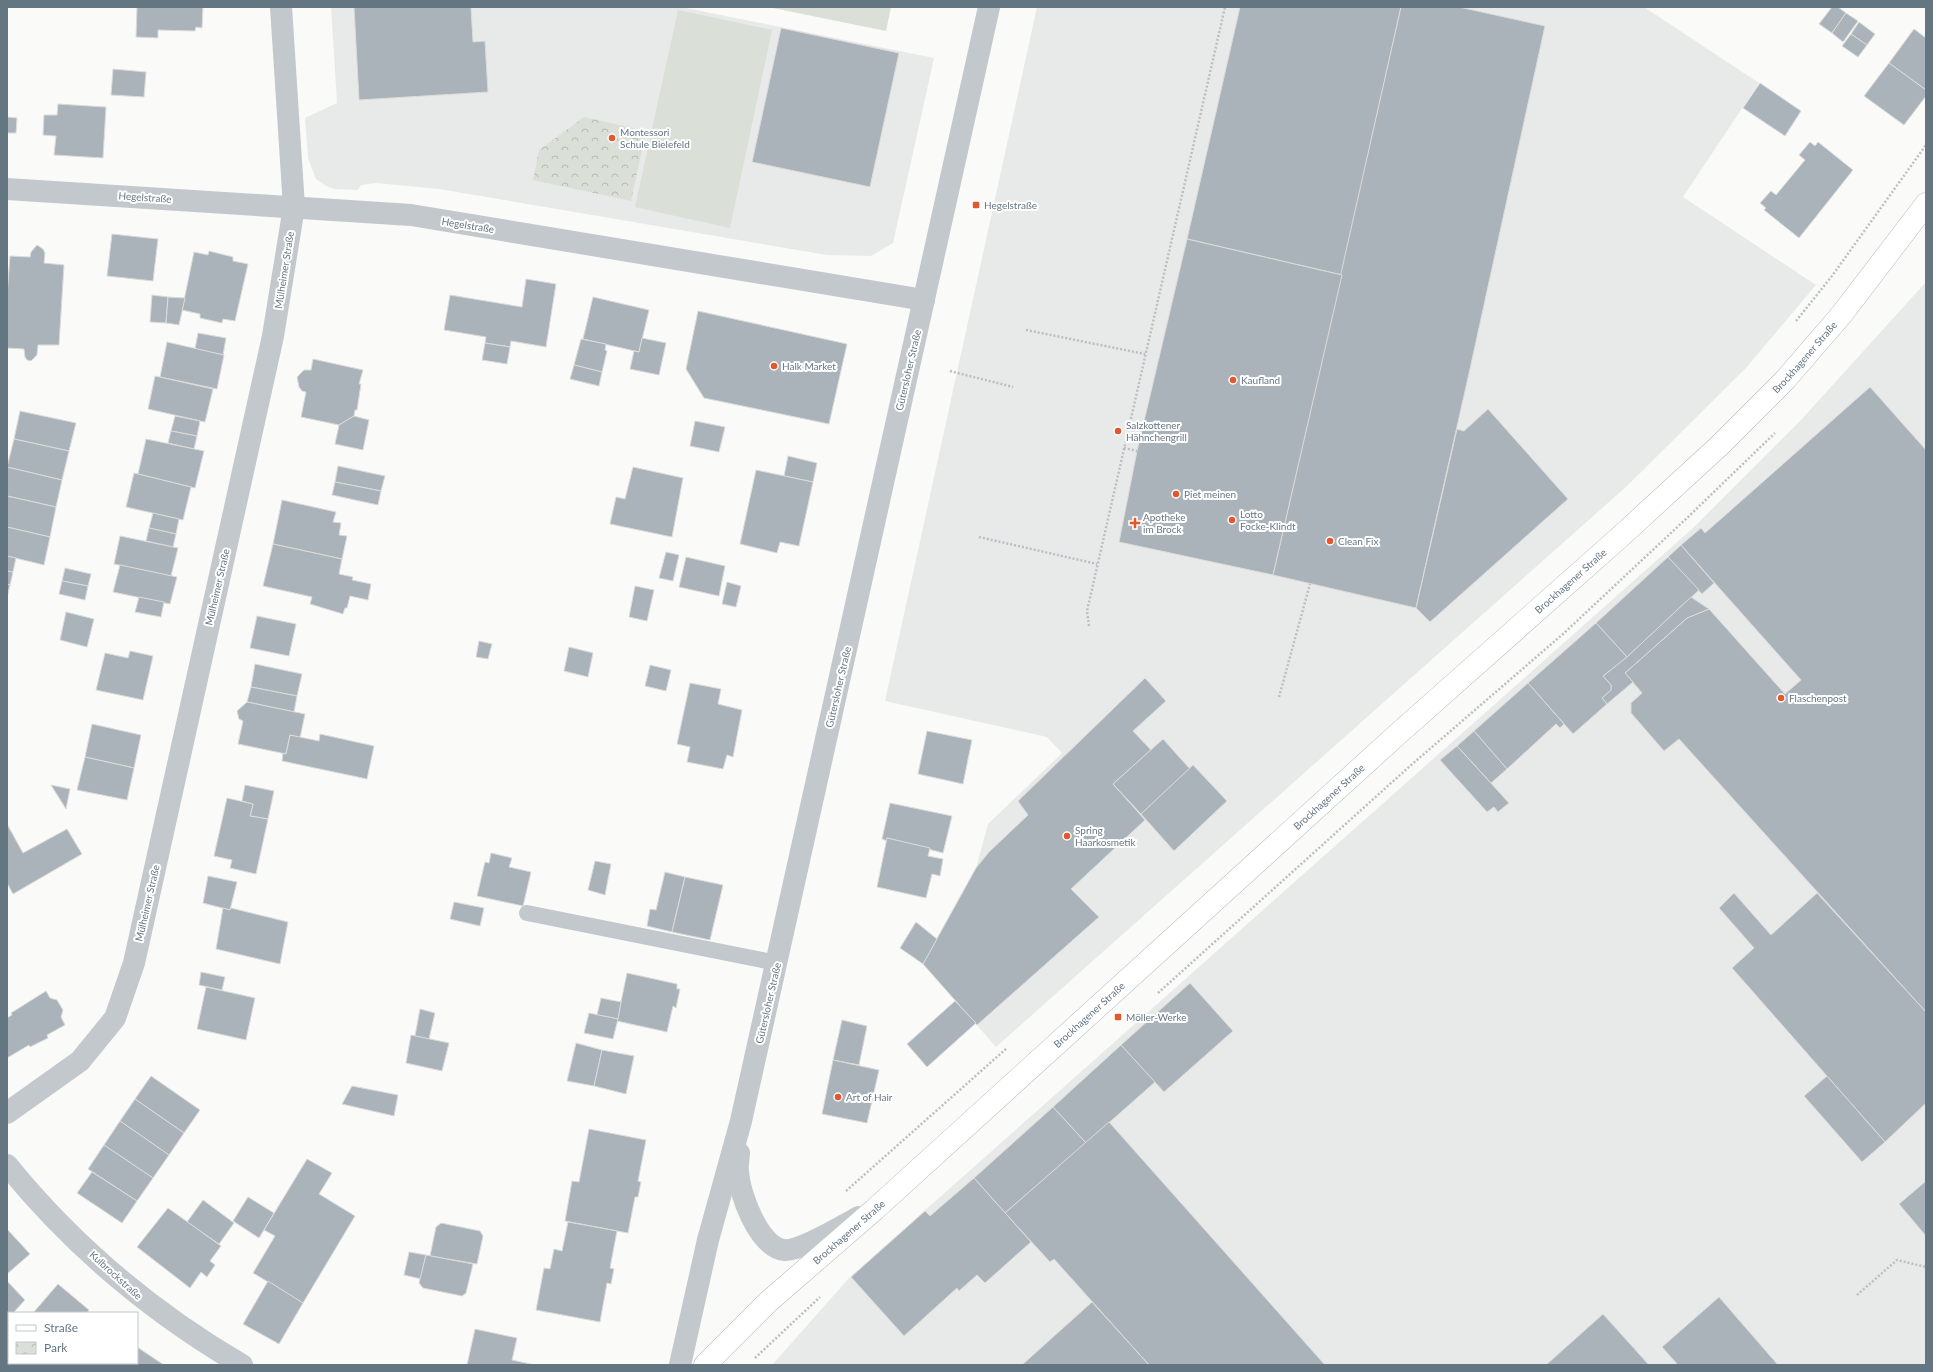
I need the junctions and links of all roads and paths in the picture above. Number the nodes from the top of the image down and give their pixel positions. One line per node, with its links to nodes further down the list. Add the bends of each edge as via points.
1 (281, 7): 7 (street, Mülheimer Straße)
2 (989, 7): 8 (street, Gütersloher Straße)
3 (1225, 7): 11 (path)
4 (1926, 145): 9 (path)
5 (7, 189): 7 (street, Hegelstraße)
6 (1926, 204): 28 (main road, Brockhagener Straße, via 1838,319 1785,380 1718,446 1622,536 1388,743)
7 (294, 207): 8 (street, Hegelstraße, via 410,215); 24 (street, Mülheimer Straße, via 273,336 134,963 115,1018 80,1061)
8 (924, 300): 22 (street, Gütersloher Straße)
9 (1795, 323)
10 (1026, 330): 11 (path)
11 (1145, 354): 14 (path)
12 (950, 370): 13 (path)
13 (1013, 387)
14 (1124, 448): 15 (path); 17 (path)
15 (1137, 451)
16 (979, 537): 17 (path)
17 (1097, 564): 19 (path, via 1086,611)
18 (1310, 584): 20 (path)
19 (1089, 626)
20 (1280, 697)
21 (527, 913): 22 (lane)
22 (777, 963): 25 (street, Gütersloher Straße)
23 (1008, 1047): 27 (path)
24 (7, 1113)
25 (741, 1121): 28 (street, via 738,1171 748,1212 770,1243 784,1250 806,1245); 34 (street, Gütersloher Straße, via 708,1240)
26 (7, 1165): 33 (street, Kulbrockstraße, via 28,1191 140,1298 206,1344)
27 (845, 1192)
28 (874, 1210): 35 (main road, Brockhagener Straße, via 768,1302)
29 (1926, 1267): 30 (path, via 1897,1260)
30 (1857, 1295)
31 (789, 1325): 32 (path)
32 (753, 1360)
33 (242, 1365)
34 (680, 1365)
35 (705, 1365)

